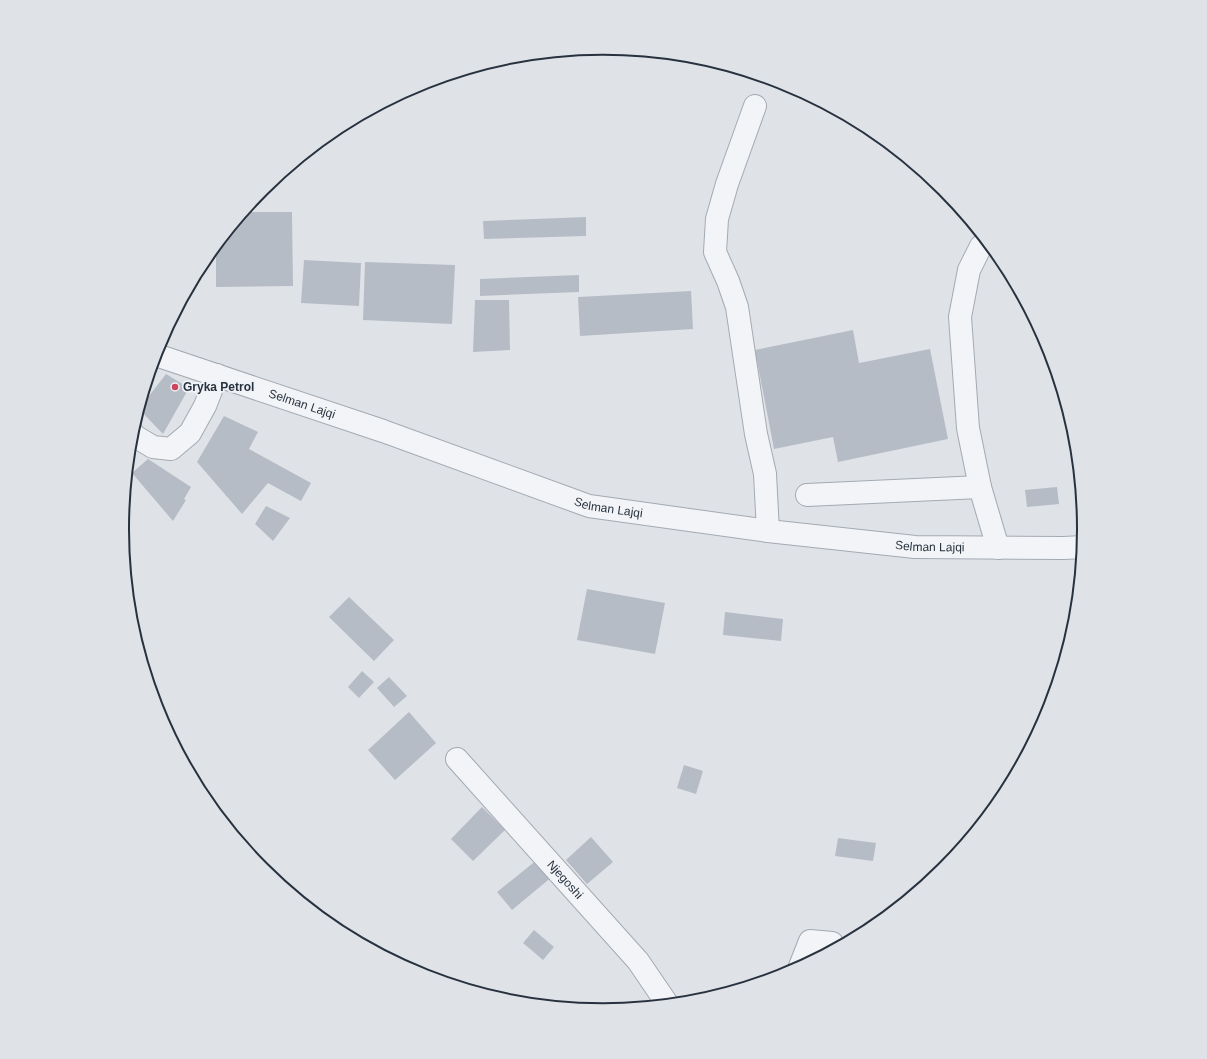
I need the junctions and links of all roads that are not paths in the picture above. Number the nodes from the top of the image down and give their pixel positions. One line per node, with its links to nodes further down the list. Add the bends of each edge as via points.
1 (755, 106): 8 (street, via 717,219 715,252 737,307 756,434 765,474)
2 (983, 245): 6 (street, via 969,270 960,317 968,428)
3 (162, 357): 4 (street, Selman Lajqi)
4 (217, 375): 5 (street, via 206,406 190,433 171,449 153,447); 8 (street, Selman Lajqi, via 383,431 589,506)
5 (138, 438)
6 (980, 487): 7 (street); 10 (street)
7 (807, 495)
8 (768, 531): 10 (street, Selman Lajqi, via 915,547)
9 (1077, 547): 10 (street, Selman Lajqi)
10 (998, 548)
11 (457, 759): 14 (street, Njegoshi, via 638,961)
12 (832, 943): 13 (street, via 810,941)
13 (802, 960)
14 (665, 1000)

